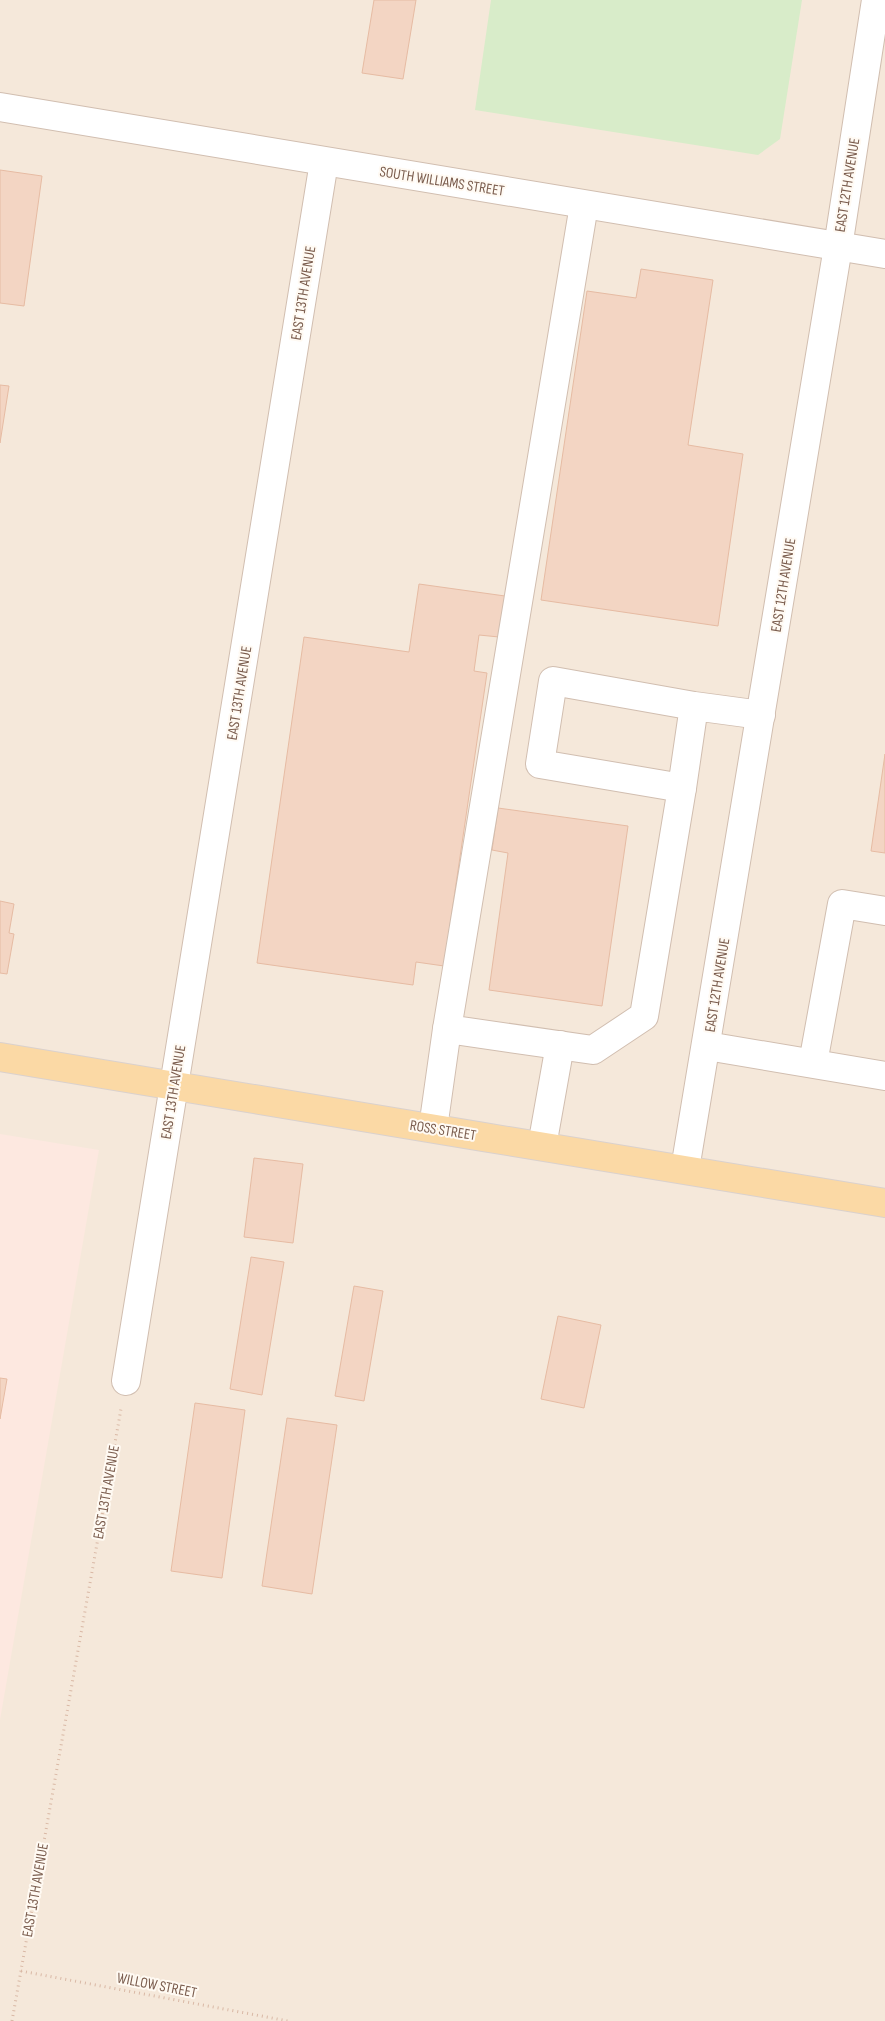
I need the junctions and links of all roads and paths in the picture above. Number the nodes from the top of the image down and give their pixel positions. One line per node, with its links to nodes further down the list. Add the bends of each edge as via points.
1 (876, 0): 5 (street, EAST 12TH AVENUE)
2 (0, 108): 3 (street, SOUTH WILLIAMS STREET)
3 (324, 162): 4 (street, SOUTH WILLIAMS STREET); 17 (street, EAST 13TH AVENUE)
4 (584, 205): 5 (street, SOUTH WILLIAMS STREET); 11 (street)
5 (838, 247): 6 (street, SOUTH WILLIAMS STREET); 8 (street, EAST 12TH AVENUE)
6 (885, 254)
7 (694, 706): 8 (street); 9 (street); 9 (street, via 553,681 540,764)
8 (761, 715): 13 (street, EAST 12TH AVENUE)
9 (682, 788): 12 (street, via 644,1016 592,1050)
10 (885, 911): 15 (street, via 842,904)
11 (447, 1029): 12 (street); 18 (street)
12 (560, 1045): 19 (street)
13 (707, 1046): 15 (street); 20 (street, EAST 12TH AVENUE)
14 (0, 1057): 17 (main road, ROSS STREET)
15 (813, 1063): 16 (street)
16 (885, 1076)
17 (174, 1087): 18 (main road, ROSS STREET); 22 (street, EAST 13TH AVENUE)
18 (433, 1128): 19 (main road, ROSS STREET)
19 (542, 1146): 20 (main road, ROSS STREET)
20 (686, 1169): 21 (main road, ROSS STREET)
21 (884, 1199)
22 (126, 1381): 23 (path, EAST 13TH AVENUE)
23 (21, 1971): 24 (path, EAST 13TH AVENUE); 25 (path, WILLOW STREET)
24 (12, 2021)
25 (288, 2021)

